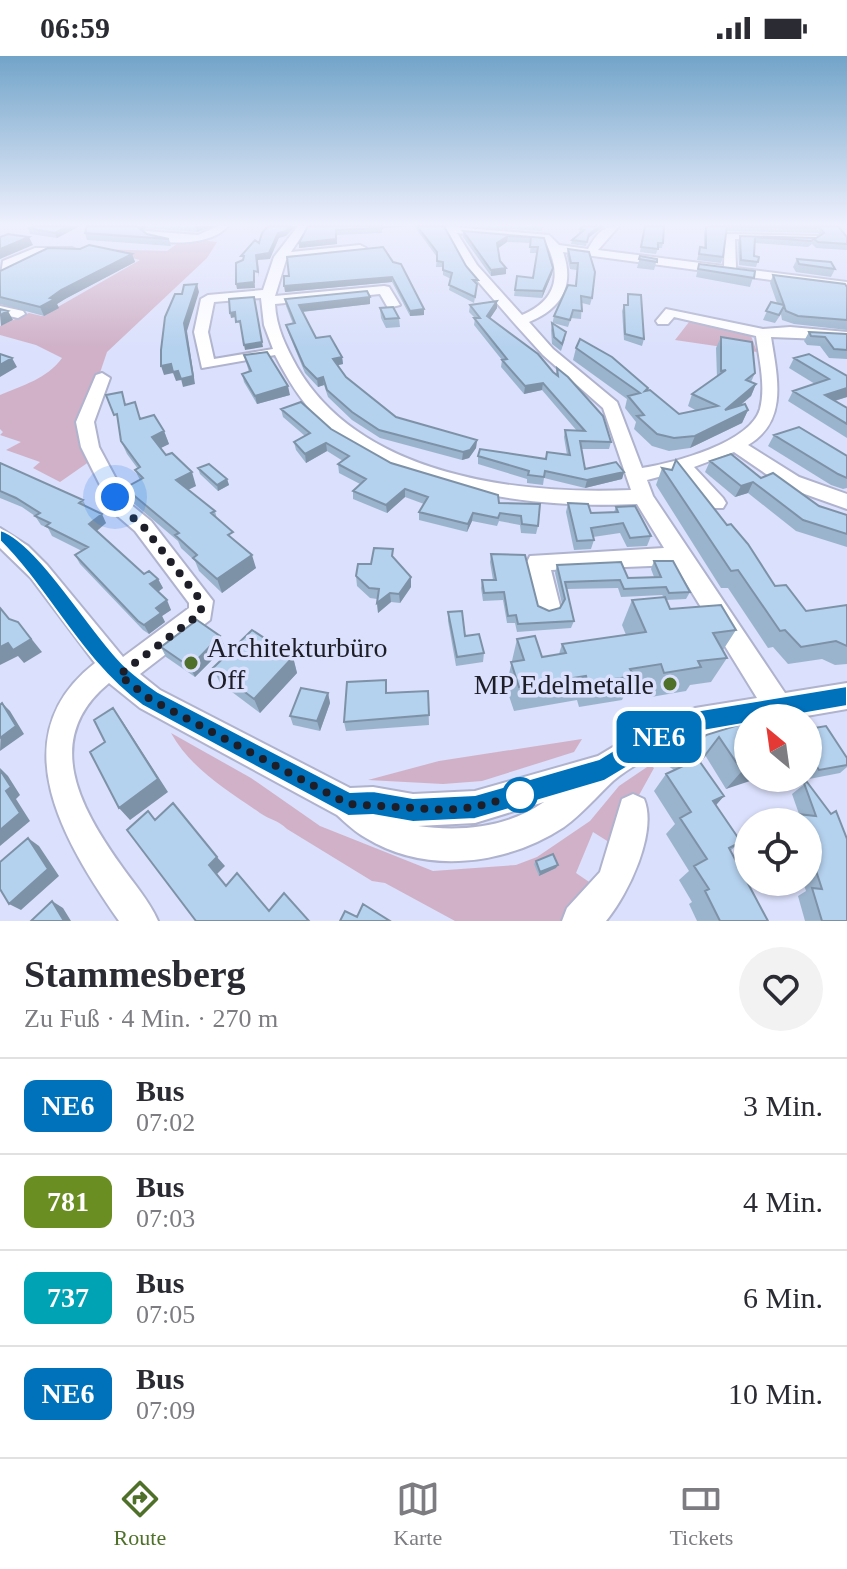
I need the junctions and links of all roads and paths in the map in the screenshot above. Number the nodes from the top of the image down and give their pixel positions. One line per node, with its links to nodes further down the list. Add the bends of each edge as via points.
1 (277, 266): 8 (street)
2 (472, 266): 12 (street)
3 (563, 266): 12 (street, via 558,295 550,307)
4 (693, 266): 6 (street)
5 (730, 266): 6 (street)
6 (730, 272): 7 (street)
7 (847, 286)
8 (266, 297): 9 (street, via 384,290); 16 (street); 16 (street, via 208,299 201,332 208,369)
9 (393, 305)
10 (0, 310): 11 (street)
11 (18, 314)
12 (520, 321): 20 (street, via 611,406)
13 (663, 321): 14 (street, via 671,312)
14 (763, 333): 15 (street); 18 (street, via 771,387 768,415 754,435)
15 (847, 336)
16 (280, 351): 21 (street, via 329,420 409,463 461,481 548,498)
17 (102, 378): 27 (street, via 85,422 90,447 121,508 143,526 202,608)
18 (737, 446): 19 (street); 22 (street, via 801,487)
19 (681, 465): 20 (street); 23 (street)
20 (635, 475): 21 (street)
21 (643, 497): 25 (street)
22 (847, 502)
23 (716, 503)
24 (5, 549): 27 (street)
25 (680, 556): 26 (street, via 538,562); 29 (street)
26 (548, 606)
27 (115, 670): 31 (street, via 150,699 348,804 365,822 394,835 454,847 487,845 524,832 648,742 695,722); 33 (street, via 70,704 59,729 60,769 84,842)
28 (847, 696): 30 (street)
29 (776, 704)
30 (791, 704)
31 (734, 714)
32 (633, 810): 34 (street, via 622,869 605,897)
33 (140, 921)
34 (580, 921)

